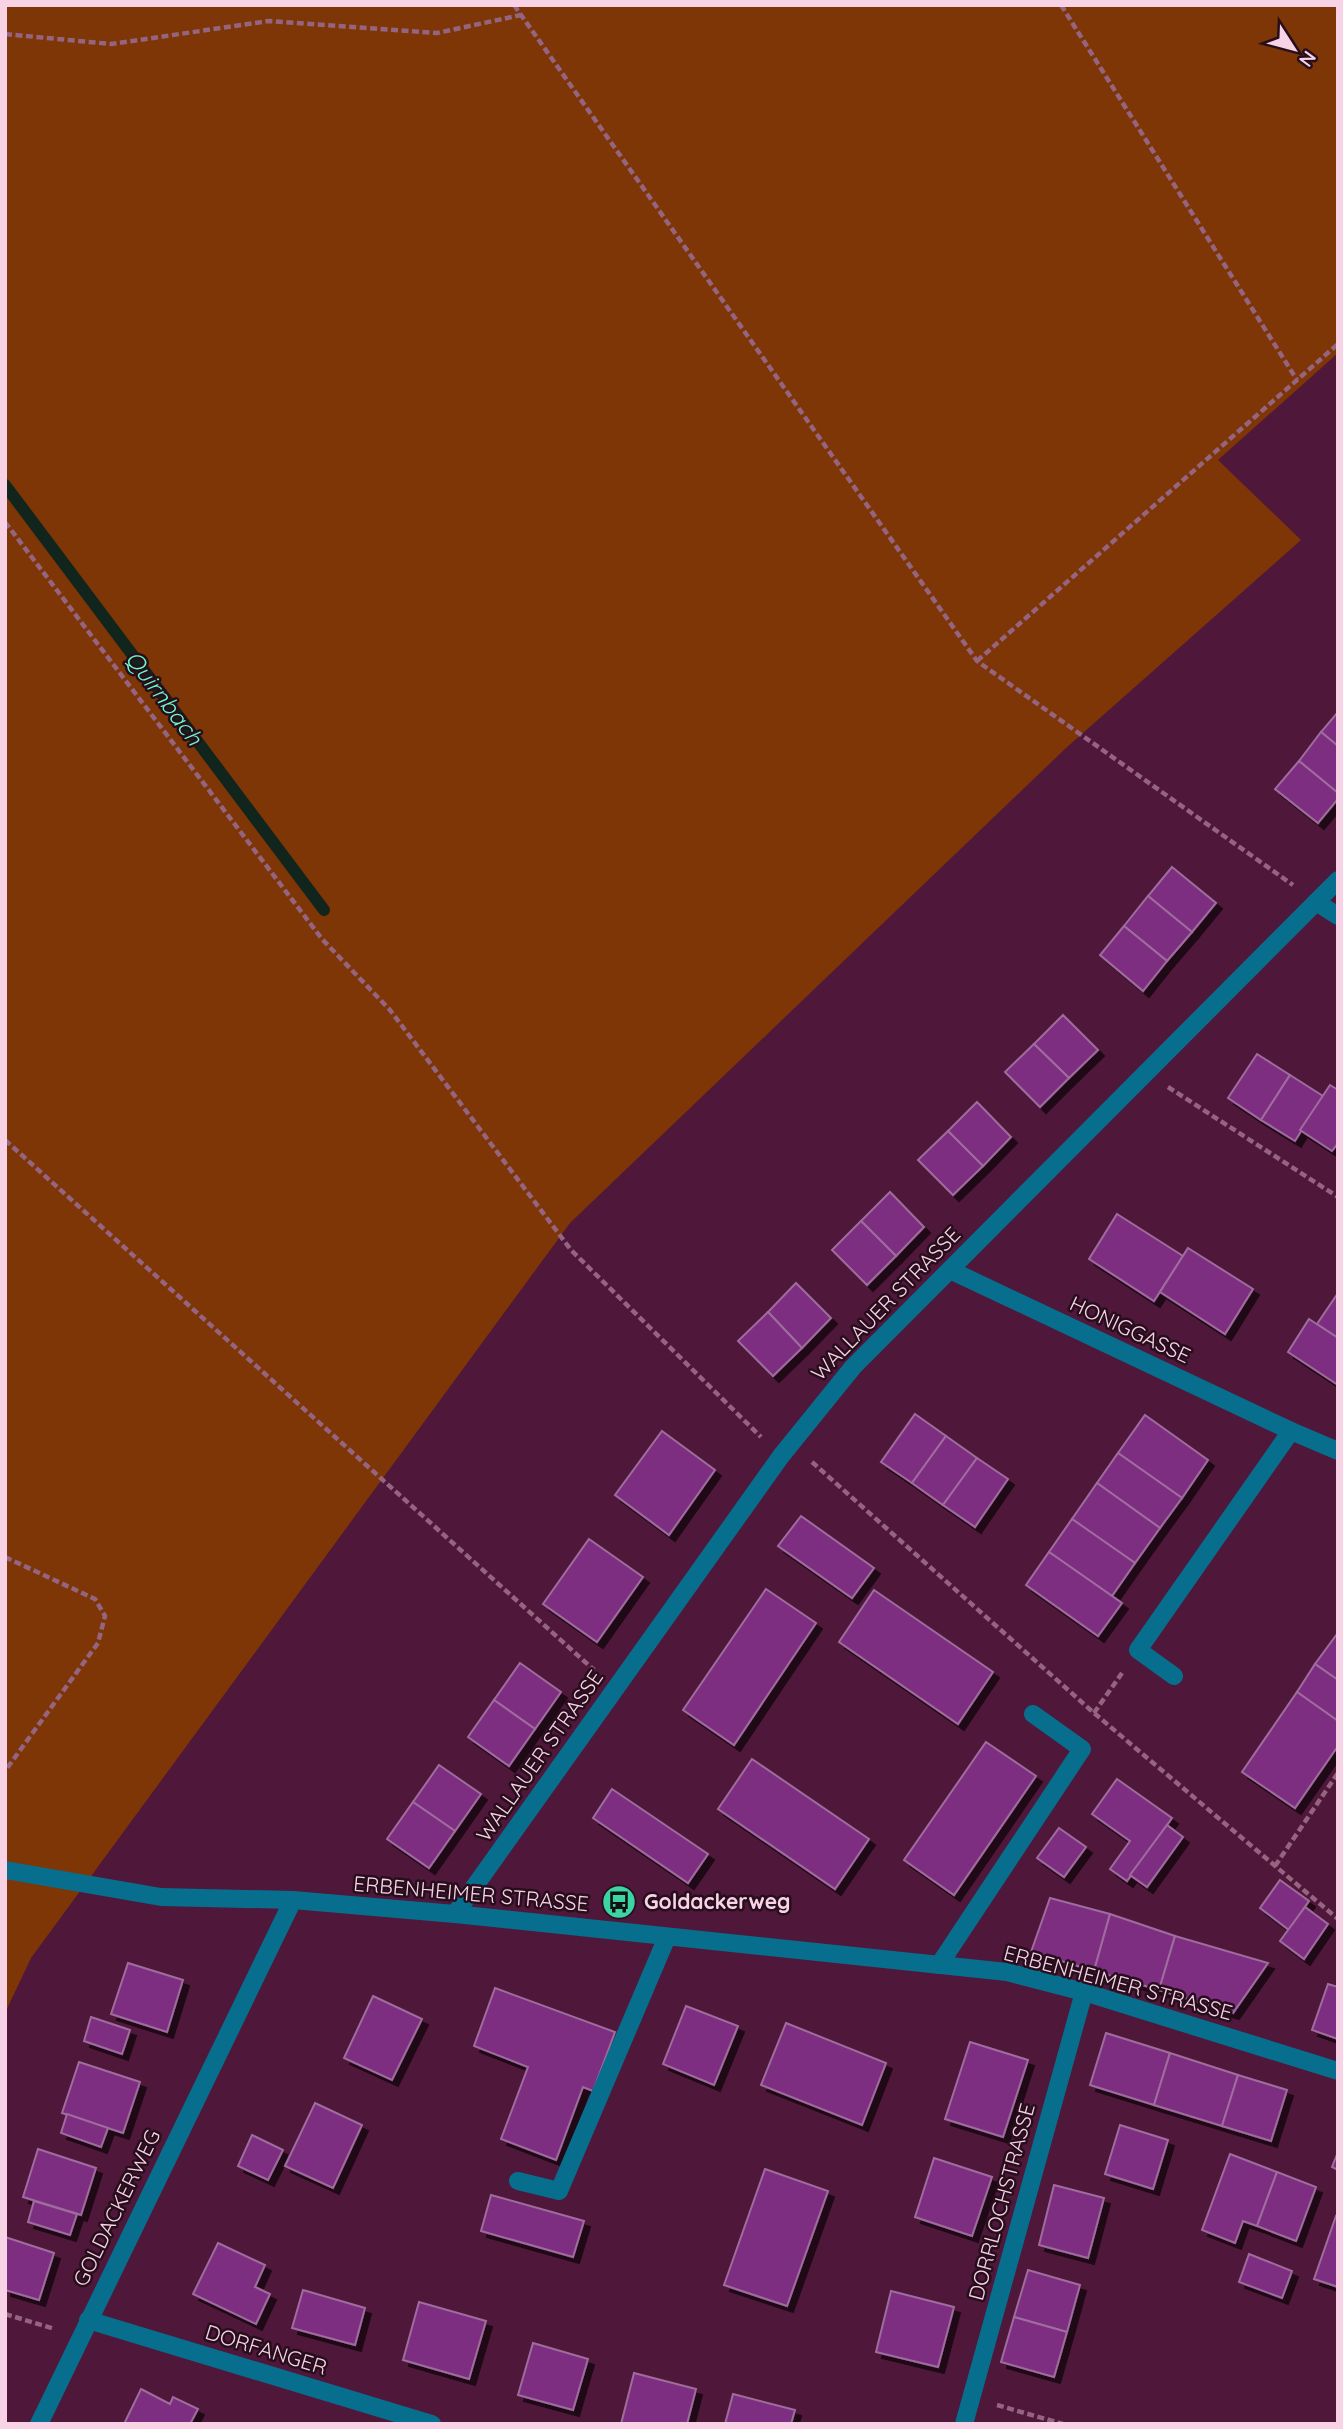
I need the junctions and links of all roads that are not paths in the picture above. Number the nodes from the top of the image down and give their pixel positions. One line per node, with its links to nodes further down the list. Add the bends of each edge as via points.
1 (1338, 880): 2 (street, WALLAUER STRASSE)
2 (1316, 902): 3 (street); 4 (street, WALLAUER STRASSE)
3 (1338, 916)
4 (950, 1270): 5 (street, HONIGGASSE); 11 (street, WALLAUER STRASSE, via 853,1367 786,1450)
5 (1291, 1431): 6 (street, HONIGGASSE); 7 (street, via 1138,1650)
6 (1336, 1448)
7 (1174, 1676)
8 (1033, 1714): 13 (street, via 1082,1749)
9 (5, 1870): 10 (street, ERBENHEIMER STRASSE, via 162,1897)
10 (293, 1900): 11 (street, ERBENHEIMER STRASSE); 17 (street, GOLDACKERWEG)
11 (455, 1914): 12 (street, ERBENHEIMER STRASSE)
12 (667, 1937): 13 (street, ERBENHEIMER STRASSE); 16 (street, via 559,2191)
13 (939, 1965): 14 (street, ERBENHEIMER STRASSE, via 1007,1972)
14 (1084, 1992): 15 (street, ERBENHEIMER STRASSE); 20 (street, DORRLOCHSTRASSE)
15 (1338, 2071)
16 (518, 2181)
17 (88, 2320): 18 (street, GOLDACKERWEG); 19 (street, DORFANGER)
18 (39, 2424)
19 (432, 2424)
20 (964, 2424)

